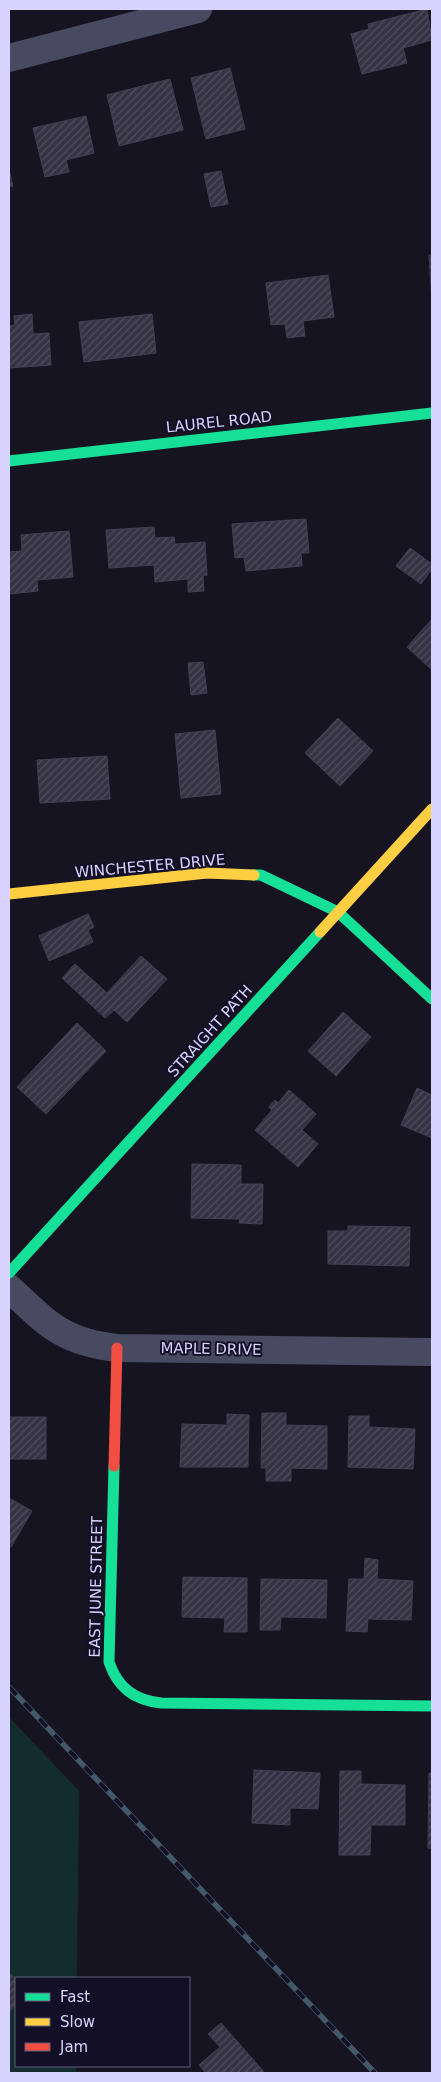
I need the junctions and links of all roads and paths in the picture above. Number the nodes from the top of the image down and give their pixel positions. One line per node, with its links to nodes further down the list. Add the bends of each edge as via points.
1 (198, 9): 2 (street)
2 (9, 58)
3 (432, 413): 4 (street, LAUREL ROAD)
4 (9, 461)
5 (432, 809): 7 (street, STRAIGHT PATH)
6 (9, 894): 7 (street, WINCHESTER DRIVE, via 207,873 261,875)
7 (338, 912): 8 (street, WINCHESTER DRIVE); 9 (street, STRAIGHT PATH)
8 (432, 999)
9 (9, 1273)
10 (9, 1288): 11 (street, MAPLE DRIVE, via 67,1337 94,1346)
11 (117, 1348): 12 (street, MAPLE DRIVE); 13 (street, EAST JUNE STREET, via 108,1662 119,1684 136,1698 161,1704)
12 (432, 1352)
13 (432, 1706)

